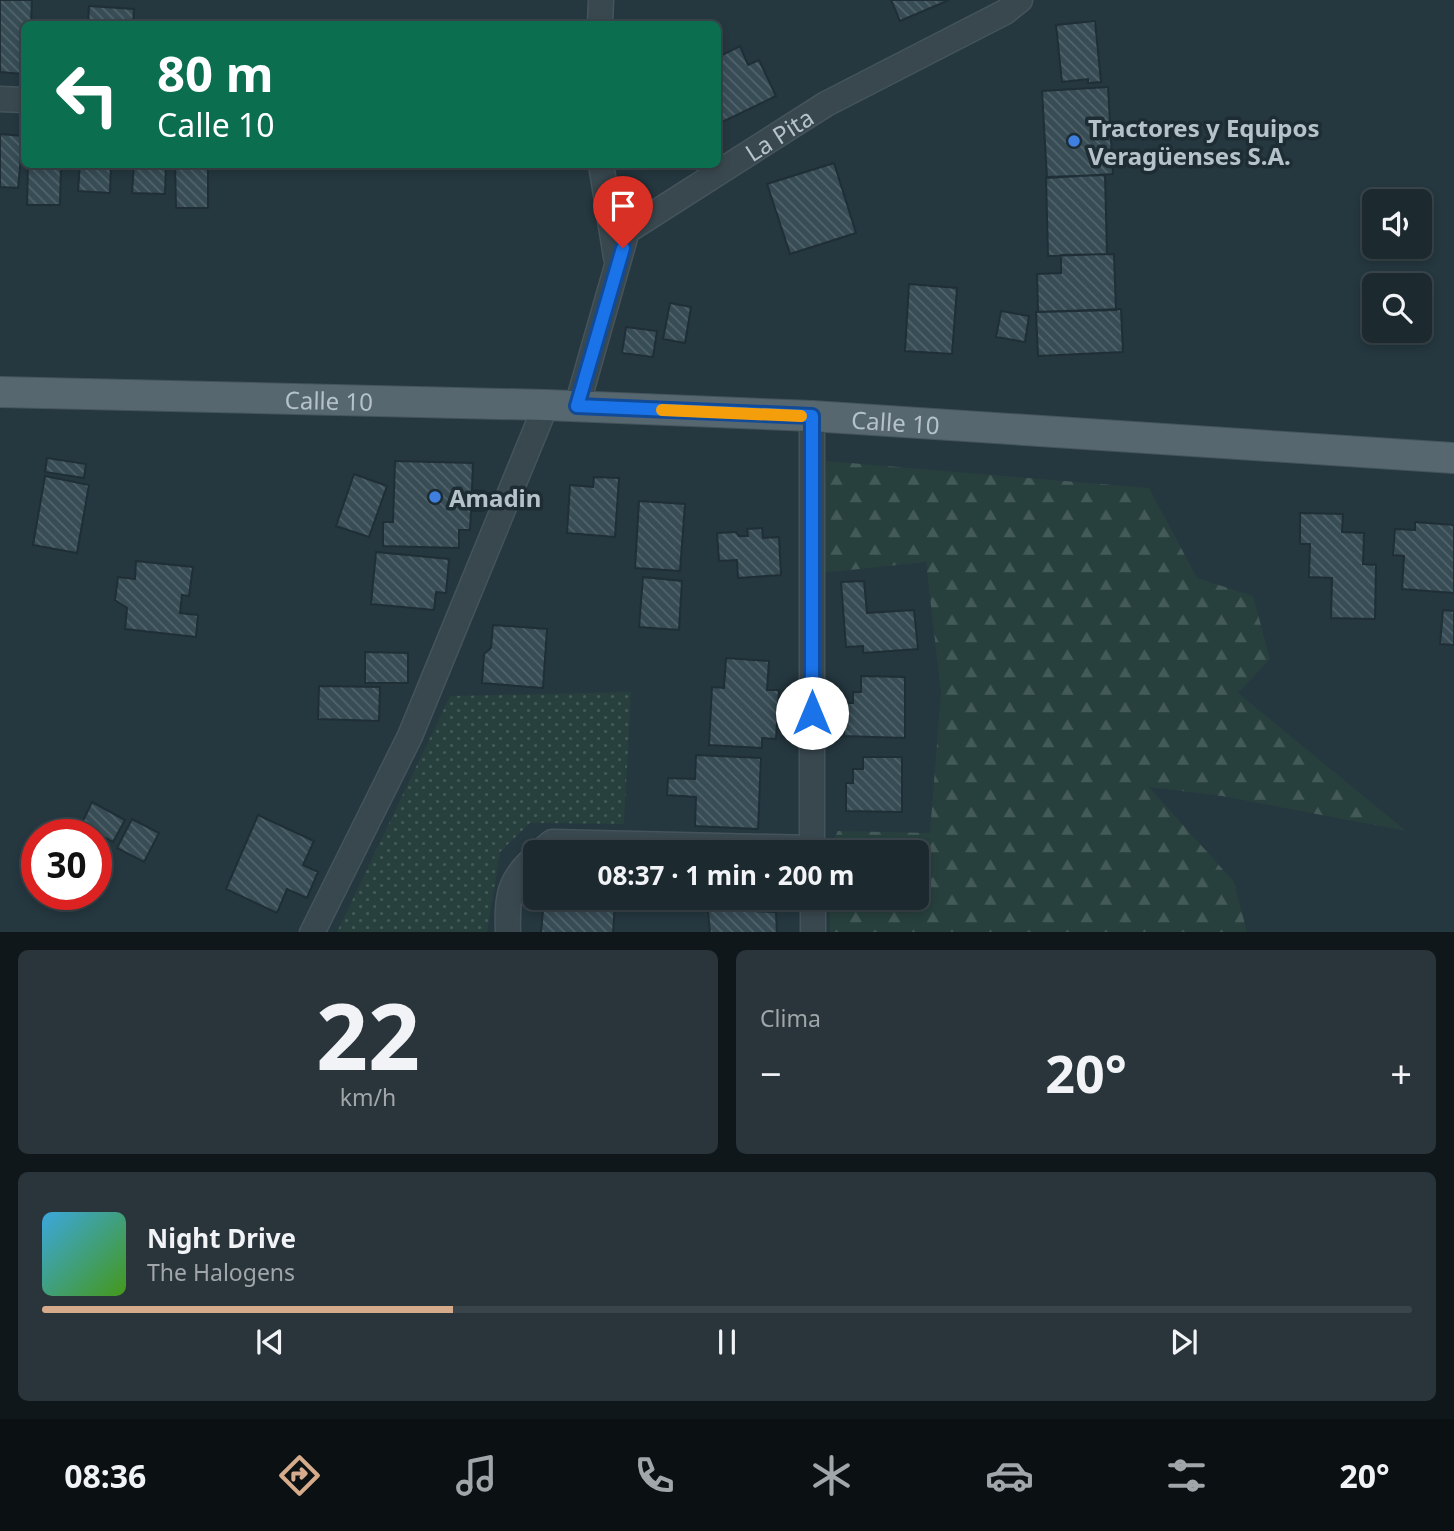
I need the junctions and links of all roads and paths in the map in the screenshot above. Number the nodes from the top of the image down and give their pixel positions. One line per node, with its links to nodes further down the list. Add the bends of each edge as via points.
1 (601, 0): 3 (street)
2 (1020, 0): 7 (street, La Pita, via 826,104 627,231)
3 (600, 21)
4 (0, 99): 5 (street)
5 (21, 100)
6 (602, 168): 7 (street)
7 (618, 265): 10 (street, La Pita)
8 (0, 392): 9 (main road, Calle 10)
9 (546, 404): 10 (main road, Calle 10); 16 (street, via 410,736)
10 (577, 406): 11 (main road, Calle 10)
11 (812, 416): 12 (main road, Calle 10); 13 (street)
12 (1454, 458)
13 (812, 840)
14 (523, 867): 17 (street, via 516,873)
15 (813, 910): 18 (street)
16 (312, 932)
17 (508, 932)
18 (813, 932)

